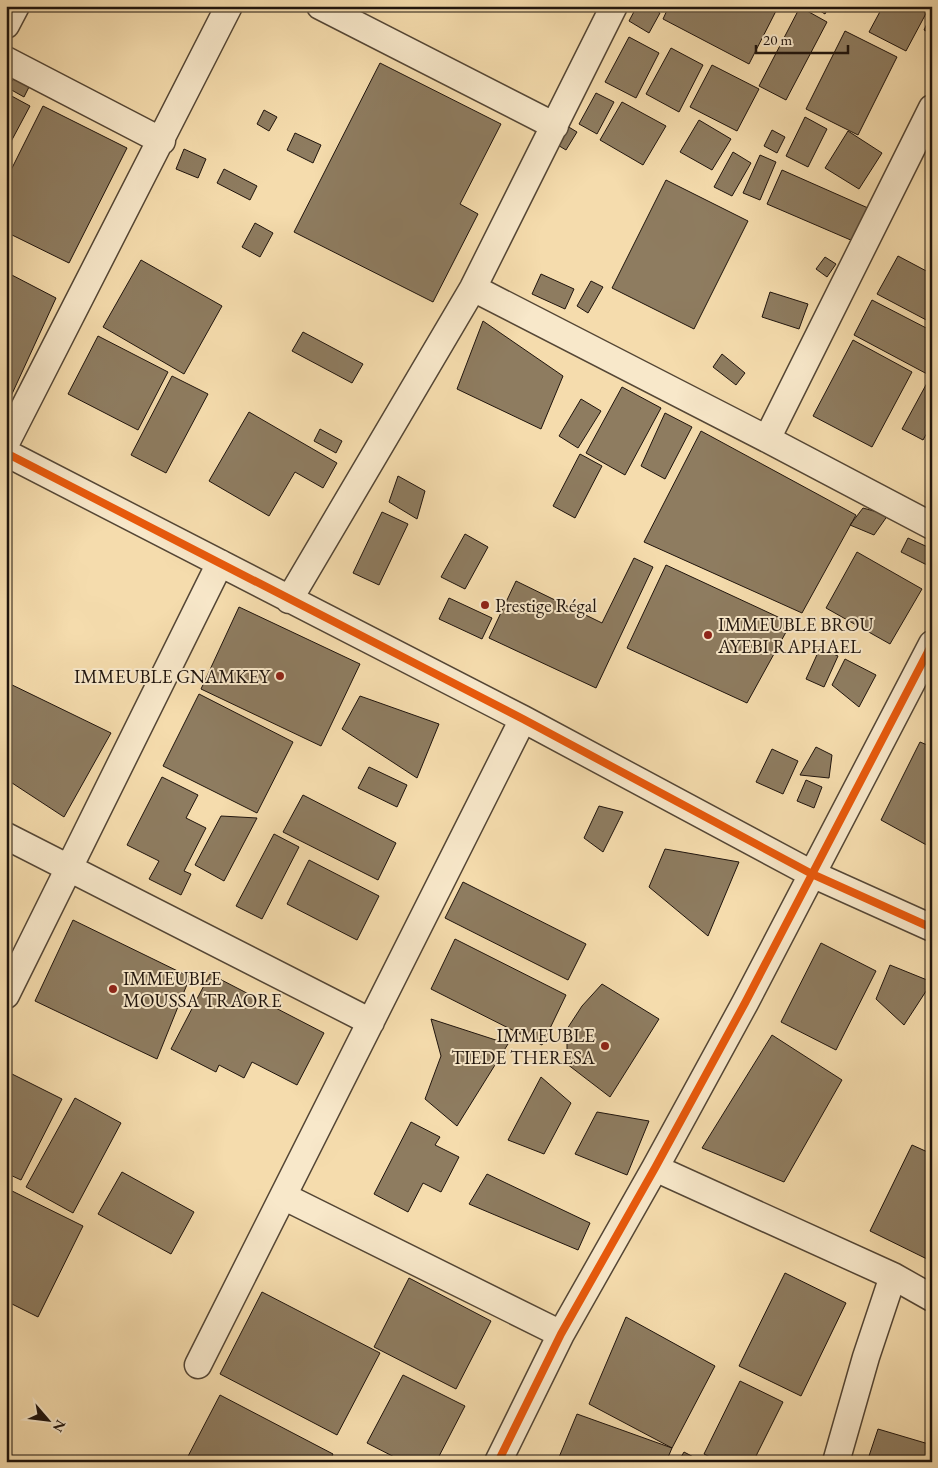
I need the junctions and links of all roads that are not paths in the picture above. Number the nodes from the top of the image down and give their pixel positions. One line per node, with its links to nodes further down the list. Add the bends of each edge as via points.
1 (16, 6): 5 (street)
2 (229, 6): 9 (street)
3 (320, 6): 8 (street)
4 (614, 6): 8 (street)
5 (6, 25)
6 (6, 60): 9 (street)
7 (932, 108): 11 (street)
8 (555, 126): 10 (street)
9 (162, 141): 12 (street)
10 (473, 288): 11 (street); 16 (street)
11 (767, 439): 14 (street)
12 (6, 443)
13 (6, 453): 15 (street)
14 (932, 526)
15 (220, 563): 16 (street); 20 (street)
16 (290, 600): 18 (street)
17 (932, 644): 21 (street)
18 (523, 719): 21 (street); 24 (street)
19 (6, 836): 20 (street)
20 (68, 869): 23 (street); 24 (street)
21 (812, 874): 22 (street); 25 (street)
22 (932, 928)
23 (6, 995)
24 (371, 1022): 26 (street)
25 (655, 1168): 27 (street); 29 (street)
26 (283, 1196): 29 (street); 30 (street)
27 (893, 1276): 28 (street); 32 (street)
28 (932, 1298)
29 (561, 1334): 31 (street)
30 (198, 1364)
31 (498, 1462)
32 (836, 1462)

